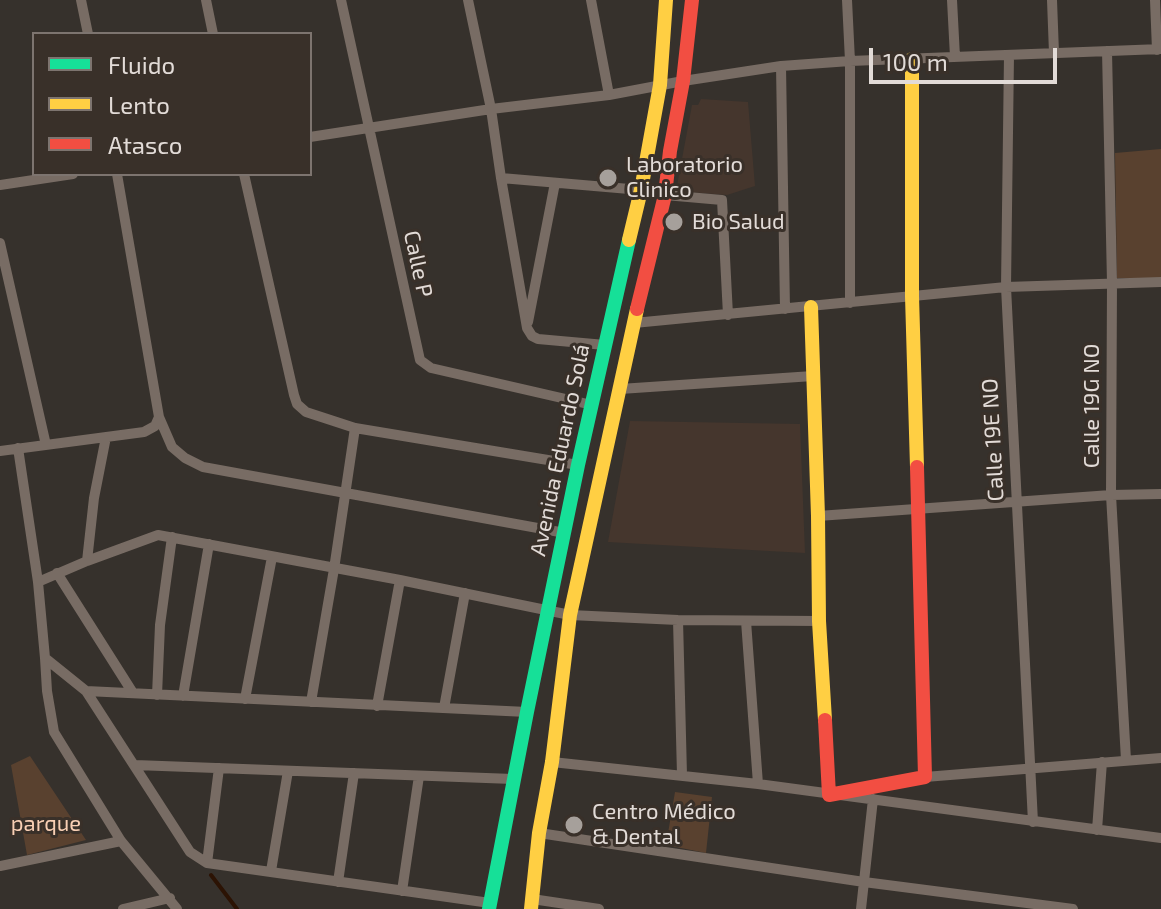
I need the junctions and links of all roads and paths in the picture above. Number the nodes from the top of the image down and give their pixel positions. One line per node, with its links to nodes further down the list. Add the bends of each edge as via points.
1 (81, 0): 12 (street)
2 (206, 0): 13 (street)
3 (341, 0): 26 (street, Calle P)
4 (468, 0): 25 (street)
5 (591, 0): 24 (street)
6 (666, 0): 23 (main road, Avenida Eduardo Solá)
7 (692, 0): 22 (main road, Avenida Eduardo Solá)
8 (847, 0): 20 (street)
9 (952, 0): 18 (street)
10 (1052, 0): 16 (street)
11 (1155, 0): 14 (street)
12 (88, 32)
13 (213, 32)
14 (1159, 50): 15 (street)
15 (1107, 51): 16 (street); 38 (street, Calle 19G NO)
16 (1054, 53): 17 (street)
17 (1009, 55): 18 (street); 39 (street, Calle 19E NO)
18 (955, 57): 19 (street)
19 (912, 59): 20 (street); 40 (main road)
20 (850, 61): 21 (street); 41 (street)
21 (781, 66): 22 (street); 43 (street)
22 (683, 81): 23 (street); 35 (main road, Avenida Eduardo Solá)
23 (660, 85): 24 (street); 34 (main road, Avenida Eduardo Solá)
24 (609, 95): 25 (street)
25 (491, 109): 26 (street); 31 (street)
26 (368, 128): 27 (street); 50 (street, Calle P, via 420,360 431,368)
27 (312, 137)
28 (60, 176): 33 (street)
29 (117, 176): 51 (street)
30 (244, 176): 52 (street, via 297,404)
31 (501, 178): 32 (street); 46 (street)
32 (555, 183): 34 (street); 46 (street)
33 (0, 185)
34 (641, 190): 47 (main road, Avenida Eduardo Solá)
35 (665, 195): 44 (street, via 722,200); 45 (main road, Avenida Eduardo Solá)
36 (0, 243): 54 (street)
37 (1161, 282): 38 (street)
38 (1112, 283): 39 (street); 60 (street, Calle 19G NO)
39 (1006, 287): 40 (street); 61 (street, Calle 19E NO)
40 (912, 296): 41 (street); 62 (main road)
41 (850, 303): 42 (street)
42 (811, 307): 43 (street); 48 (main road)
43 (785, 309): 44 (street)
44 (728, 315): 45 (street)
45 (634, 323): 49 (main road, Avenida Eduardo Solá)
46 (527, 328): 47 (street, via 538,339)
47 (605, 345): 50 (main road, Avenida Eduardo Solá)
48 (813, 376): 49 (street); 63 (main road)
49 (620, 389): 75 (main road, Avenida Eduardo Solá)
50 (592, 405): 57 (main road, Avenida Eduardo Solá)
51 (159, 417): 53 (street, via 144,432); 58 (street, via 172,447 203,467)
52 (355, 428): 57 (street); 58 (street)
53 (106, 437): 54 (street); 68 (street)
54 (46, 445): 55 (street)
55 (18, 448): 56 (street); 72 (street)
56 (0, 451)
57 (578, 465): 64 (main road, Avenida Eduardo Solá)
58 (346, 494): 64 (street); 69 (street)
59 (1161, 494): 60 (street)
60 (1111, 495): 61 (street); 90 (street, Calle 19G NO)
61 (1016, 502): 62 (street); 95 (street, Calle 19E NO)
62 (918, 508): 63 (street); 100 (main road)
63 (818, 516): 78 (main road)
64 (565, 533): 74 (main road, Avenida Eduardo Solá)
65 (172, 537): 66 (street); 68 (street, via 158,535); 82 (street)
66 (209, 544): 67 (street); 83 (street)
67 (272, 557): 69 (street); 84 (street)
68 (87, 561): 70 (street)
69 (334, 569): 71 (street); 85 (street)
70 (57, 573): 72 (street); 81 (street)
71 (400, 580): 73 (street); 86 (street)
72 (38, 582): 79 (street)
73 (465, 593): 74 (street); 87 (street)
74 (548, 609): 75 (street); 88 (main road, Avenida Eduardo Solá)
75 (570, 615): 76 (street); 91 (main road, Avenida Eduardo Solá)
76 (678, 620): 77 (street); 98 (street)
77 (746, 621): 78 (street); 102 (street)
78 (819, 621): 103 (main road)
79 (45, 658): 80 (street); 109 (street, via 54,732)
80 (86, 691): 81 (street); 93 (street)
81 (133, 693): 82 (street)
82 (157, 695): 83 (street)
83 (183, 696): 84 (street)
84 (245, 699): 85 (street)
85 (311, 702): 86 (street)
86 (377, 706): 87 (street)
87 (444, 708): 88 (street)
88 (527, 712): 101 (main road, Avenida Eduardo Solá)
89 (1161, 758): 90 (street)
90 (1126, 760): 92 (street)
91 (552, 762): 98 (street); 107 (main road, Avenida Eduardo Solá)
92 (1102, 762): 95 (street); 106 (street)
93 (135, 765): 94 (street); 110 (street, via 190,852)
94 (219, 768): 96 (street); 110 (street)
95 (1031, 768): 100 (street); 105 (street, Calle 19E NO)
96 (288, 771): 97 (street); 112 (street)
97 (354, 773): 99 (street); 113 (street)
98 (682, 775): 102 (street)
99 (419, 776): 101 (street); 115 (street)
100 (925, 777): 103 (main road)
101 (513, 779): 118 (main road, Avenida Eduardo Solá)
102 (758, 784): 103 (street)
103 (829, 795): 104 (street)
104 (873, 799): 105 (street); 114 (street)
105 (1033, 822): 106 (street)
106 (1097, 830): 108 (street)
107 (539, 833): 114 (street); 117 (main road, Avenida Eduardo Solá)
108 (1161, 838)
109 (121, 841): 111 (street); 116 (street)
110 (207, 863): 112 (street)
111 (0, 866)
112 (271, 871): 113 (street)
113 (338, 882): 115 (street)
114 (864, 882): 122 (street); 123 (street)
115 (402, 891): 118 (street)
116 (170, 898): 119 (street); 120 (street)
117 (532, 904): 121 (street)
118 (490, 906)
119 (123, 909)
120 (177, 909)
121 (599, 909)
122 (861, 909)
123 (1073, 909)

